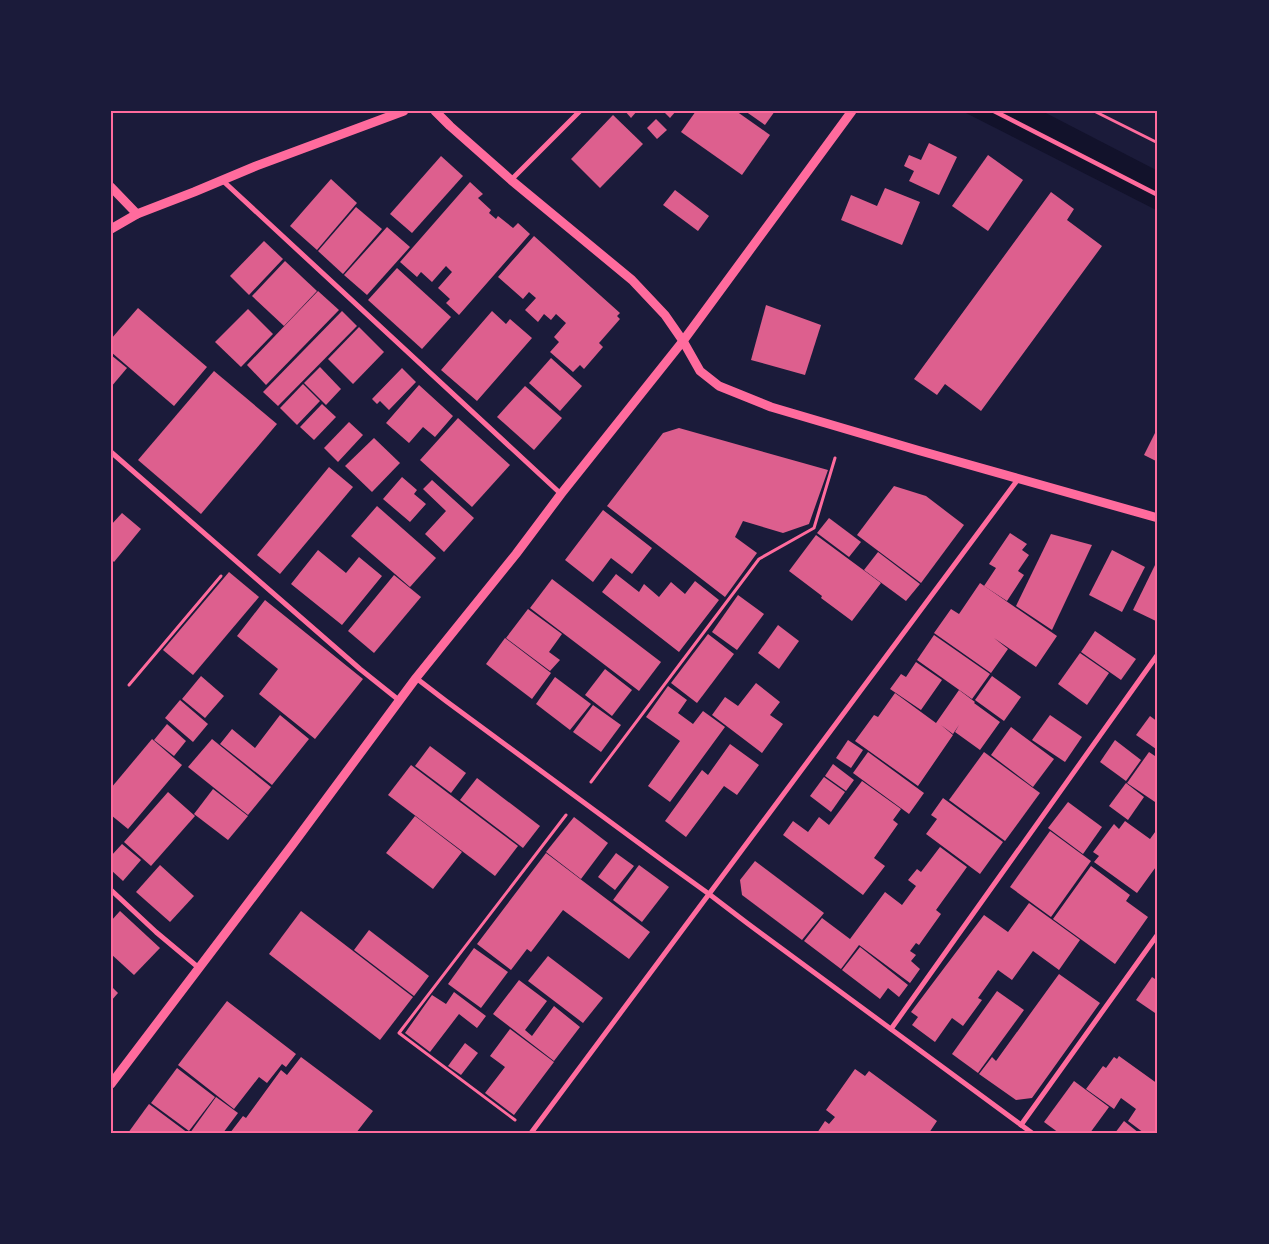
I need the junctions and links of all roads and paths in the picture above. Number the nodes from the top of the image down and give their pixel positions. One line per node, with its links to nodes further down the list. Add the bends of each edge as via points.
1 (404, 111): 8 (street)
2 (435, 111): 9 (street)
3 (580, 111): 9 (street)
4 (852, 111): 14 (street)
5 (994, 111): 11 (street)
6 (1094, 111): 7 (path)
7 (1158, 143)
8 (222, 180): 12 (street); 18 (street)
9 (511, 180): 14 (street, via 632,280 665,315)
10 (111, 187): 12 (street)
11 (1158, 194)
12 (137, 214): 13 (street)
13 (111, 229)
14 (683, 342): 17 (street, via 700,371 719,386 771,407); 18 (street)
15 (111, 452): 20 (street)
16 (835, 458): 25 (path, via 814,528 759,558)
17 (1019, 478): 19 (street); 27 (street)
18 (561, 494): 22 (street)
19 (1158, 518)
20 (235, 560): 23 (path); 24 (street)
21 (1158, 654): 30 (street)
22 (416, 678): 24 (street); 25 (street)
23 (129, 686)
24 (400, 701): 29 (street)
25 (578, 799): 27 (street); 33 (path, via 399,1033)
26 (111, 890): 29 (street)
27 (709, 894): 30 (street); 33 (street)
28 (1158, 934): 32 (street)
29 (199, 968): 31 (street)
30 (892, 1029): 32 (street)
31 (111, 1084)
32 (1021, 1125): 34 (street)
33 (531, 1133)
34 (1032, 1133)

